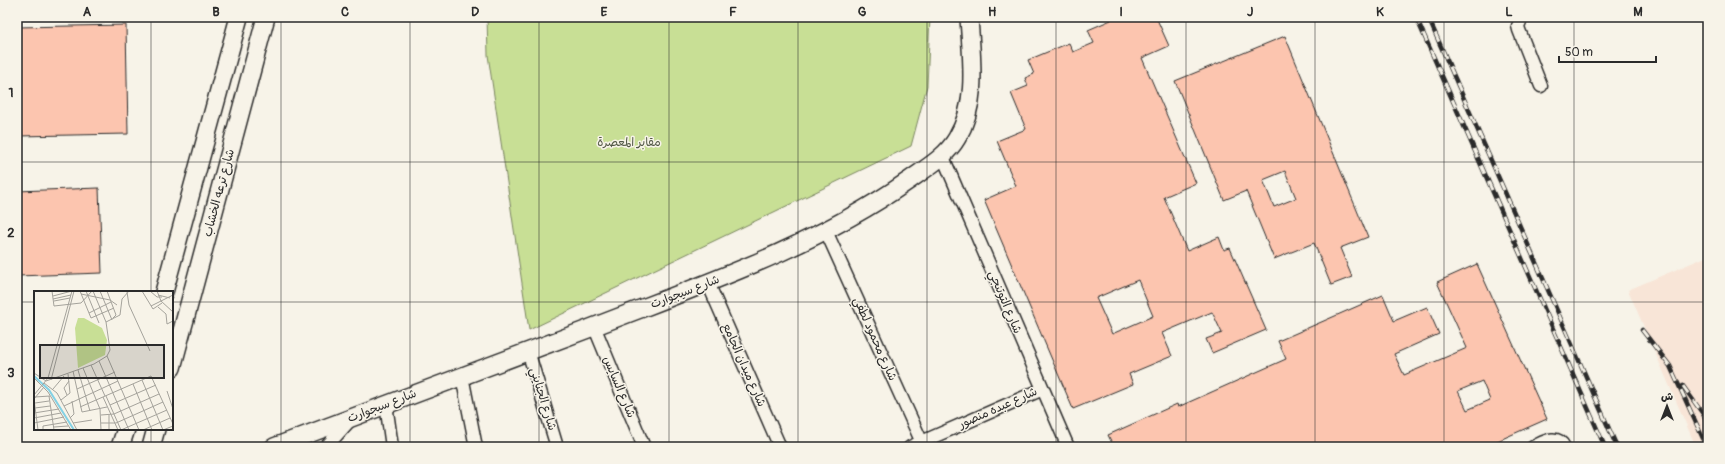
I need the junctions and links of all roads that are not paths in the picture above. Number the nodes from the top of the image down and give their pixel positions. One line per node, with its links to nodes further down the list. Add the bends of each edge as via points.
1 (239, 17): 9 (street)
2 (266, 17): 12 (street, شارع ترعه الخشاب)
3 (969, 17): 6 (street, شارع سيجوارت, via 972,94 967,117 957,138)
4 (1522, 17): 5 (street, via 1519,30)
5 (1541, 86)
6 (943, 157): 7 (street, شارع سيجوارت, via 886,196); 14 (street, شارع التوتنجي)
7 (826, 231): 8 (street, شارع سيجوارت, via 788,250); 18 (street, شارع محمود لطفي)
8 (708, 283): 10 (street, شارع سيجوارت); 26 (street, شارع ميدان الجامع)
9 (164, 291)
10 (594, 326): 11 (street, شارع سيجوارت); 25 (street, شارع السايس)
11 (528, 352): 13 (street, شارع سيجوارت); 24 (street, شارع الجنايني)
12 (173, 364)
13 (462, 376): 15 (street, شارع سيجوارت); 23 (street)
14 (1043, 389): 18 (street, شارع عبده منصور); 28 (street, شارع التوتنجي)
15 (386, 404): 16 (street, شارع سيجوارت); 22 (street)
16 (352, 417): 20 (street, شارع سيجوارت); 21 (street)
17 (126, 430): 19 (street)
18 (923, 444): 27 (street, شارع عبده منصور)
19 (120, 447)
20 (274, 447)
21 (326, 447)
22 (392, 447)
23 (476, 447)
24 (557, 447)
25 (644, 447)
26 (780, 447)
27 (910, 447)
28 (1068, 447)
29 (1533, 447): 30 (street, via 1550,439 1559,440)
30 (1564, 447)

